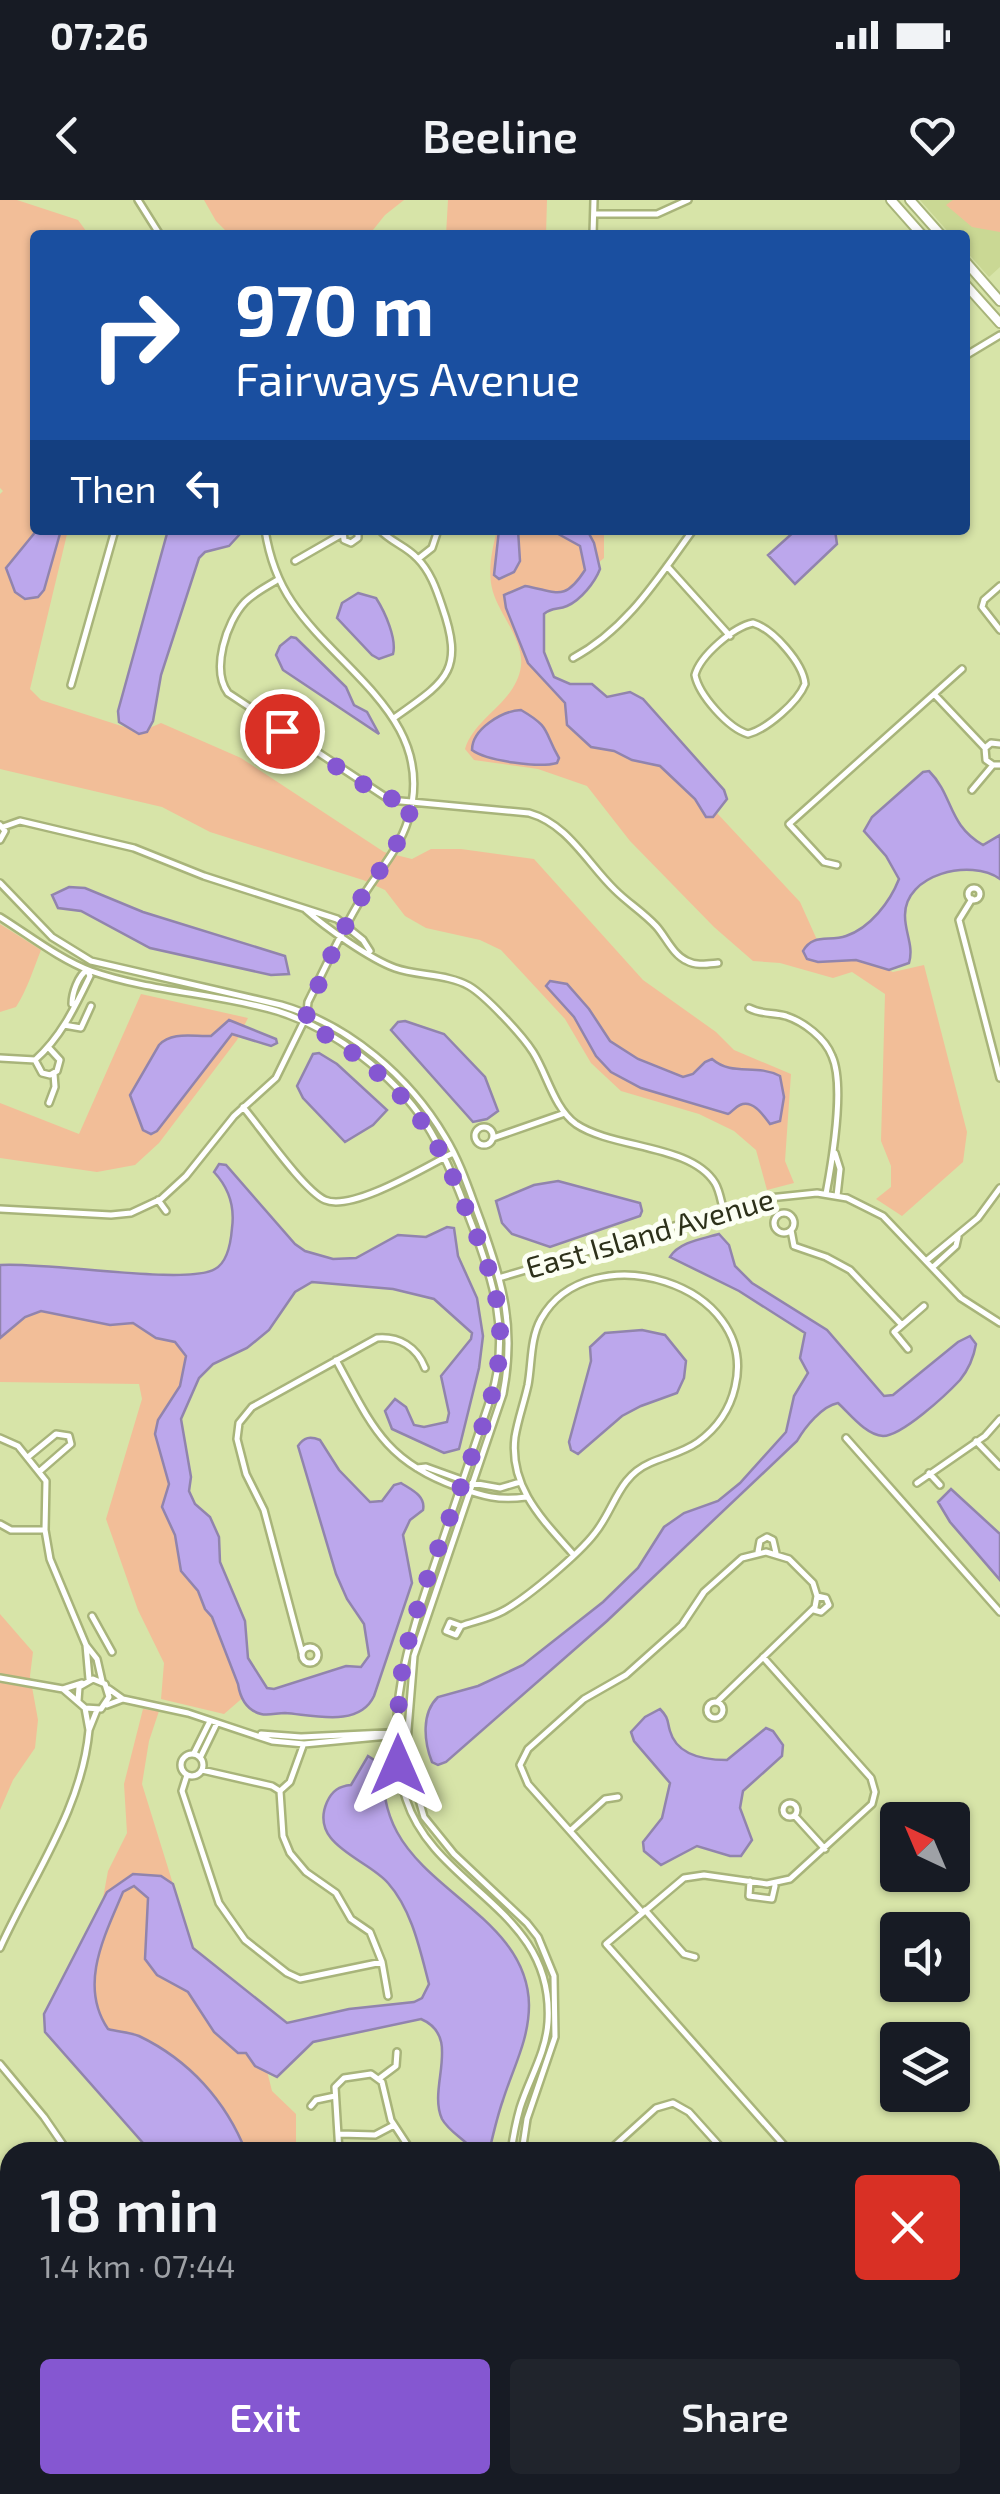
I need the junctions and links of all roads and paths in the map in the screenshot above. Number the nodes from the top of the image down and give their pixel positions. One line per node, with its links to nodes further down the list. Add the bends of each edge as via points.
1 (138, 200): 7 (street)
2 (594, 200): 6 (street)
3 (688, 200): 6 (street, via 658,214)
4 (891, 200): 9 (main road)
5 (910, 200): 10 (main road)
6 (594, 214): 8 (street)
7 (157, 230)
8 (593, 230)
9 (918, 230)
10 (937, 230)
11 (970, 267): 13 (main road)
12 (970, 290): 14 (main road)
13 (1000, 300)
14 (1000, 324)
15 (1000, 334): 16 (street)
16 (970, 353)
17 (114, 535): 32 (street)
18 (266, 535): 26 (street)
19 (337, 535): 24 (street)
20 (387, 535): 23 (street)
21 (436, 535): 23 (street)
22 (690, 535): 25 (street)
23 (418, 558): 34 (street, via 434,581 453,653 436,686)
24 (294, 561)
25 (667, 566): 29 (street); 30 (street, via 627,618)
26 (279, 580): 34 (street, via 303,617); 39 (street, via 250,597 232,621 220,671 224,688 383,797)
27 (1000, 586): 28 (street, via 982,607)
28 (1000, 630)
29 (730, 636): 29 (street, via 700,663 695,682 736,729 754,733 798,695 805,679 762,626 746,624)
30 (574, 658)
31 (962, 669): 33 (street)
32 (71, 685)
33 (934, 694): 36 (street); 42 (street, via 789,824 824,862)
34 (394, 718): 39 (street, via 412,762)
35 (999, 742): 36 (street)
36 (985, 748): 37 (street, via 984,756)
37 (997, 765): 38 (street)
38 (972, 790)
39 (412, 802): 47 (street, via 402,835); 51 (street, via 546,819 683,960)
40 (2, 826): 41 (street); 45 (street, via 20,821 134,848)
41 (0, 840)
42 (837, 865)
43 (0, 883): 50 (street, via 52,937)
44 (972, 899): 62 (street, via 959,920)
45 (306, 910): 47 (street); 48 (street)
46 (0, 917): 52 (street)
47 (347, 926): 48 (street); 49 (street)
48 (342, 936): 49 (street); 55 (street)
49 (372, 954): 65 (street, via 398,969 473,988 530,1048)
50 (90, 961): 52 (street); 55 (street)
51 (718, 963)
52 (88, 970): 56 (street); 57 (street)
53 (91, 1006): 57 (street, via 80,1028)
54 (749, 1008): 67 (street, via 784,1015 827,1046 837,1071)
55 (307, 1012): 56 (street); 68 (street, via 386,1065 423,1104)
56 (304, 1022): 64 (street, via 279,1074); 69 (street, via 388,1080)
57 (64, 1025): 58 (street)
58 (49, 1048): 60 (street); 61 (street, via 60,1060)
59 (0, 1058): 60 (street)
60 (35, 1060): 61 (street, via 42,1073)
61 (54, 1074): 63 (street)
62 (1000, 1078)
63 (49, 1103)
64 (243, 1107): 69 (street, via 329,1201 350,1202); 75 (street)
65 (565, 1113): 66 (street); 78 (street, via 584,1128 699,1167 717,1186)
66 (493, 1138)
67 (834, 1150): 71 (street); 73 (street, via 840,1169)
68 (453, 1153): 69 (street); 87 (street)
69 (444, 1157): 87 (street)
70 (1000, 1188): 83 (street)
71 (826, 1194): 72 (street, East Island Avenue); 73 (street, East Island Avenue)
72 (781, 1196): 74 (street, East Island Avenue); 79 (street)
73 (836, 1196): 85 (street, East Island Avenue, via 882,1216)
74 (772, 1198): 78 (street, East Island Avenue); 80 (street)
75 (158, 1200): 76 (street, via 110,1215); 77 (street)
76 (0, 1209)
77 (166, 1212)
78 (724, 1212): 87 (street, East Island Avenue)
79 (786, 1213): 80 (street); 81 (street, via 794,1220)
80 (777, 1215): 82 (street, via 773,1225)
81 (791, 1230): 82 (street); 84 (street)
82 (780, 1233): 84 (street)
83 (958, 1237): 85 (street); 86 (street)
84 (794, 1246): 90 (street, via 850,1270)
85 (926, 1260): 86 (street, East Island Avenue)
86 (932, 1267): 89 (street, East Island Avenue, via 961,1298)
87 (497, 1279): 103 (street, via 510,1336 508,1370); 105 (street, via 496,1381)
88 (924, 1306): 90 (street)
89 (1000, 1323)
90 (902, 1325): 91 (street, via 894,1332)
91 (908, 1349)
92 (336, 1360): 93 (street, via 389,1337 420,1355); 105 (street, via 380,1438 428,1477); 120 (street, via 248,1410 237,1431)
93 (425, 1368)
94 (1000, 1419): 97 (street)
95 (0, 1438): 98 (street)
96 (846, 1438): 116 (street)
97 (976, 1441): 99 (street); 101 (street)
98 (28, 1458): 100 (street); 100 (street, via 56,1434 69,1436 72,1444)
99 (1000, 1466)
100 (40, 1472): 110 (street, via 48,1485)
101 (928, 1473): 104 (street); 106 (street)
102 (520, 1482): 103 (street, via 500,1488); 108 (street); 113 (street, via 515,1438 534,1336 557,1299 595,1281 645,1278 683,1288 718,1312 738,1358 724,1415 692,1446 632,1474 595,1534)
103 (471, 1483): 105 (street); 107 (street)
104 (917, 1483)
105 (461, 1484): 107 (street); 134 (street, via 407,1648)
106 (940, 1485)
107 (468, 1491): 108 (street, via 488,1500); 135 (street, via 414,1656)
108 (526, 1496): 113 (street)
109 (0, 1524): 110 (street)
110 (45, 1530): 121 (street, via 55,1574)
111 (758, 1552): 112 (street); 112 (street, via 766,1537); 144 (street, via 712,1583 682,1625 630,1672 584,1698 525,1753 525,1781)
112 (776, 1553): 114 (street, via 797,1565)
113 (574, 1554): 118 (street, via 506,1610)
114 (817, 1596): 115 (street); 115 (street, via 829,1605)
115 (814, 1610): 122 (street)
116 (1000, 1612)
117 (92, 1616): 119 (street)
118 (460, 1626)
119 (112, 1652)
120 (302, 1652)
121 (90, 1655): 124 (street); 125 (street)
122 (763, 1658): 129 (street); 145 (street, via 873,1782 870,1808)
123 (0, 1678): 126 (street)
124 (86, 1681): 125 (street); 126 (street); 128 (street)
125 (104, 1684): 127 (street); 131 (street, via 109,1697)
126 (63, 1688): 128 (street)
127 (123, 1699): 131 (street); 132 (street)
128 (78, 1700): 130 (street)
129 (717, 1702)
130 (84, 1708): 131 (street); 133 (street)
131 (101, 1708): 133 (street)
132 (214, 1722): 136 (street); 138 (street)
133 (89, 1730): 149 (street, via 64,1822)
134 (398, 1732): 135 (street); 136 (street); 137 (street); 163 (street, via 400,1779 418,1828 508,1916 540,1969 548,2027)
135 (407, 1732): 164 (street, via 409,1768 424,1817 527,1923 554,1976 555,2037)
136 (258, 1734): 137 (street)
137 (304, 1744): 141 (street)
138 (197, 1755): 139 (street); 140 (street, via 182,1760)
139 (202, 1770): 140 (street); 141 (street)
140 (187, 1775): 151 (street, via 182,1791 219,1904 245,1940 300,1978)
141 (280, 1791): 151 (street, via 290,1853 370,1932)
142 (618, 1797): 144 (street, via 605,1799)
143 (795, 1816): 145 (street)
144 (570, 1832): 148 (street)
145 (825, 1849): 147 (street)
146 (750, 1882): 147 (street); 147 (street, via 750,1896 761,1900 772,1899); 148 (street, via 689,1876)
147 (776, 1884)
148 (643, 1911): 150 (street, via 684,1954); 167 (street, via 606,1944)
149 (0, 1948)
150 (696, 1957)
151 (382, 1962): 152 (street)
152 (388, 1996)
153 (397, 2052): 155 (street, via 396,2066)
154 (0, 2064): 160 (street)
155 (380, 2078): 156 (street, via 344,2078); 158 (street)
156 (335, 2096): 157 (street); 159 (street)
157 (311, 2106)
158 (394, 2125): 159 (street, via 375,2135); 162 (street)
159 (340, 2134): 161 (street)
160 (60, 2142)
161 (340, 2142)
162 (408, 2142)
163 (513, 2142)
164 (524, 2142)
165 (618, 2142): 166 (street, via 656,2108 672,2103)
166 (716, 2142)
167 (781, 2142)

